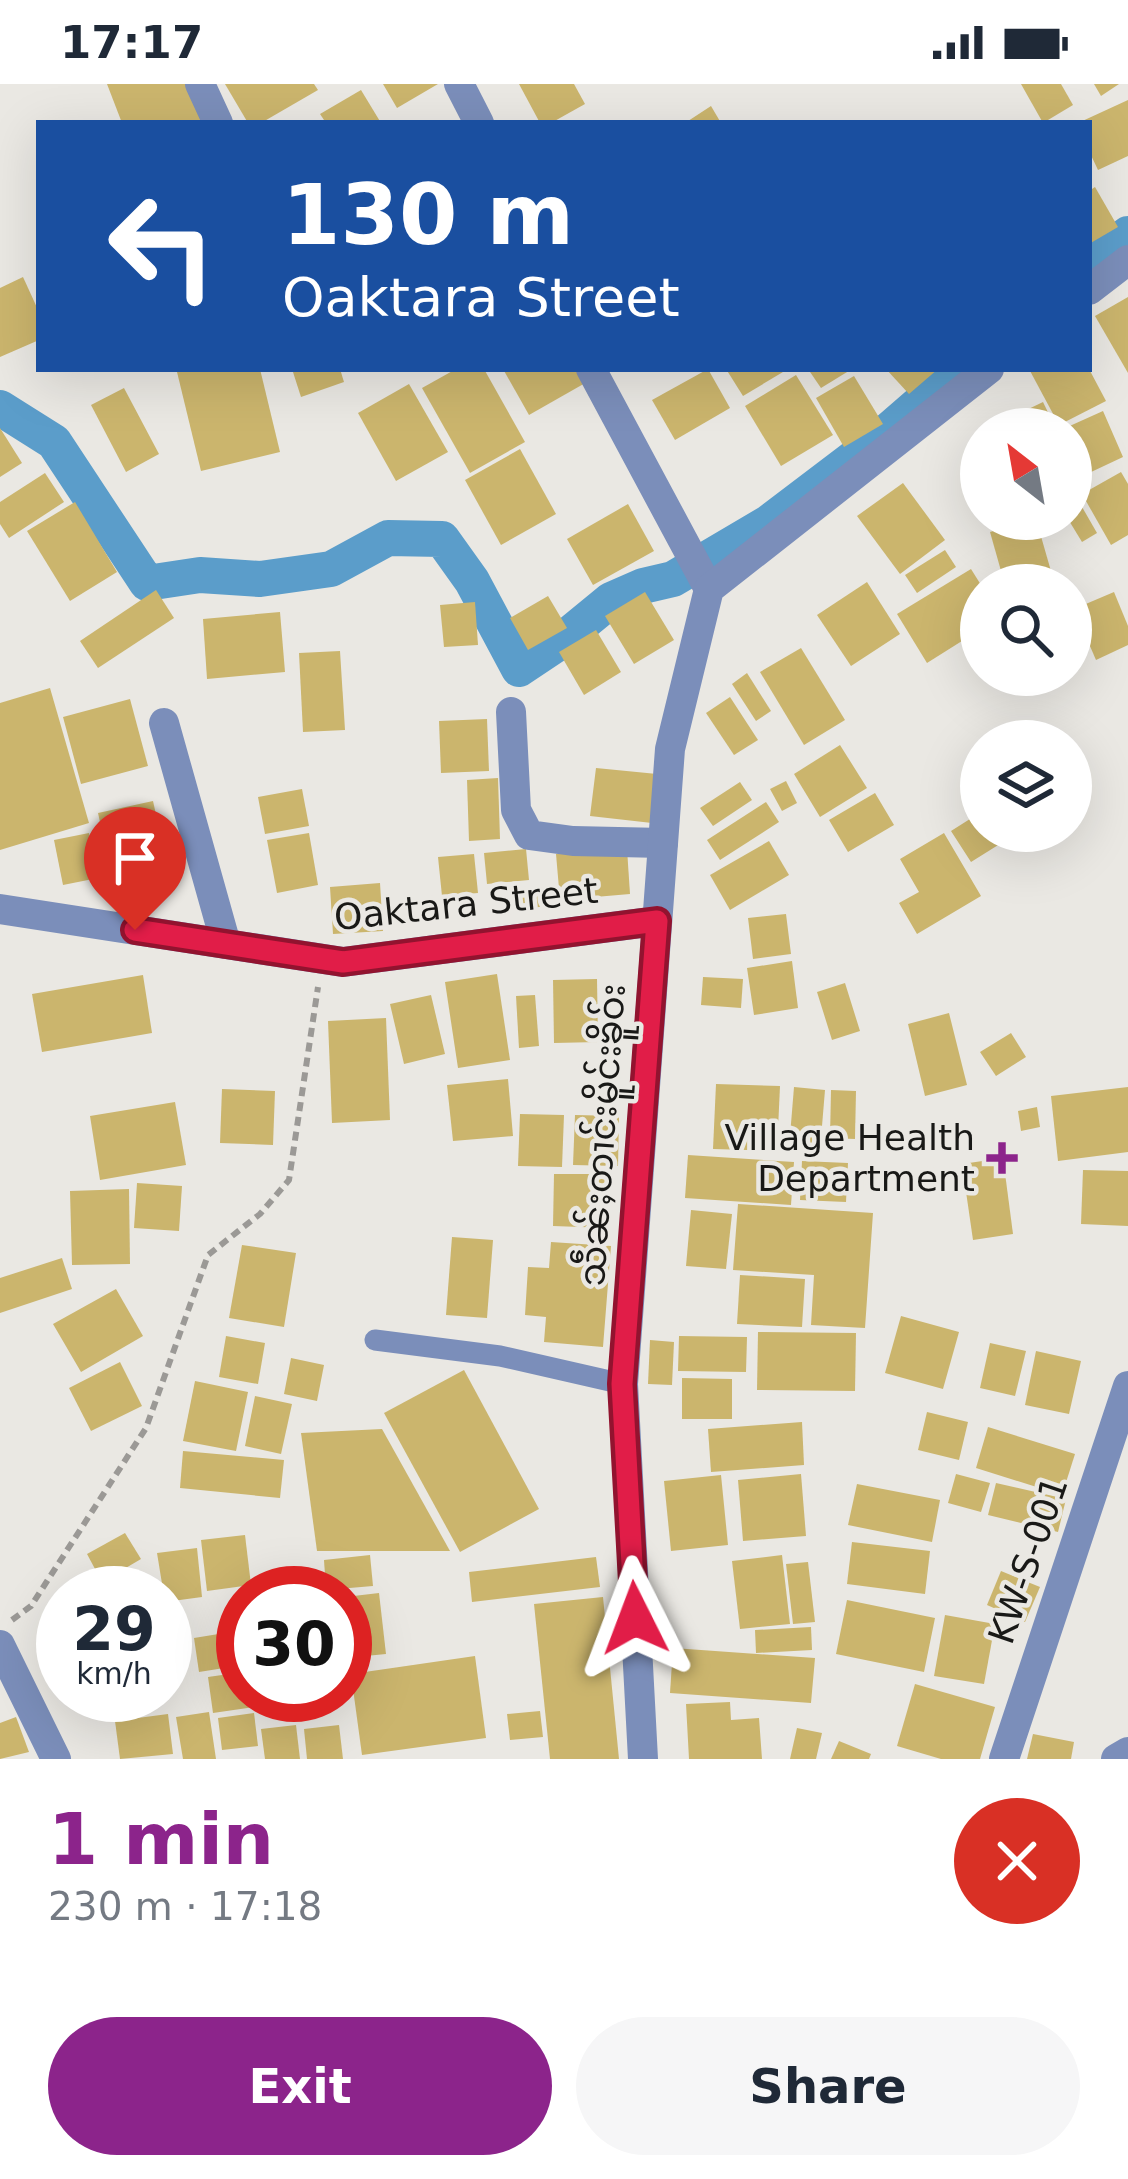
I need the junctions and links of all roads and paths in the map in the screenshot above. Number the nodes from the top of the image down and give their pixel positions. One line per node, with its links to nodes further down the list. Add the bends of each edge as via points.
1 (200, 84): 3 (street)
2 (459, 84): 4 (street)
3 (217, 120)
4 (477, 120)
5 (1128, 260): 6 (street)
6 (1092, 288)
7 (593, 372): 9 (street)
8 (985, 372): 9 (street)
9 (699, 571): 12 (street, သဵၼ်ႈတၢင်းမိူင်းၶိူဝ်း)
10 (511, 712): 12 (street, via 516,811 529,835)
11 (164, 723): 15 (street)
12 (663, 843): 14 (street, သဵၼ်ႈတၢင်းမိူင်းၶိူဝ်း)
13 (0, 909): 15 (street, Oaktara Street)
14 (657, 921): 16 (street, Oaktara Street); 18 (street, သဵၼ်ႈတၢင်းမိူင်းၶိူဝ်း)
15 (226, 944): 16 (street, Oaktara Street)
16 (322, 959): 20 (path, via 289,1180 208,1255 146,1428 31,1606)
17 (375, 1340): 18 (lane, via 500,1356)
18 (622, 1384): 24 (street, သဵၼ်ႈတၢင်းမိူင်းၶိူဝ်း)
19 (1128, 1386): 25 (street, KW-S-001)
20 (0, 1630)
21 (0, 1645): 23 (street)
22 (1128, 1752): 26 (street)
23 (56, 1759)
24 (643, 1759)
25 (1004, 1759)
26 (1116, 1759)

